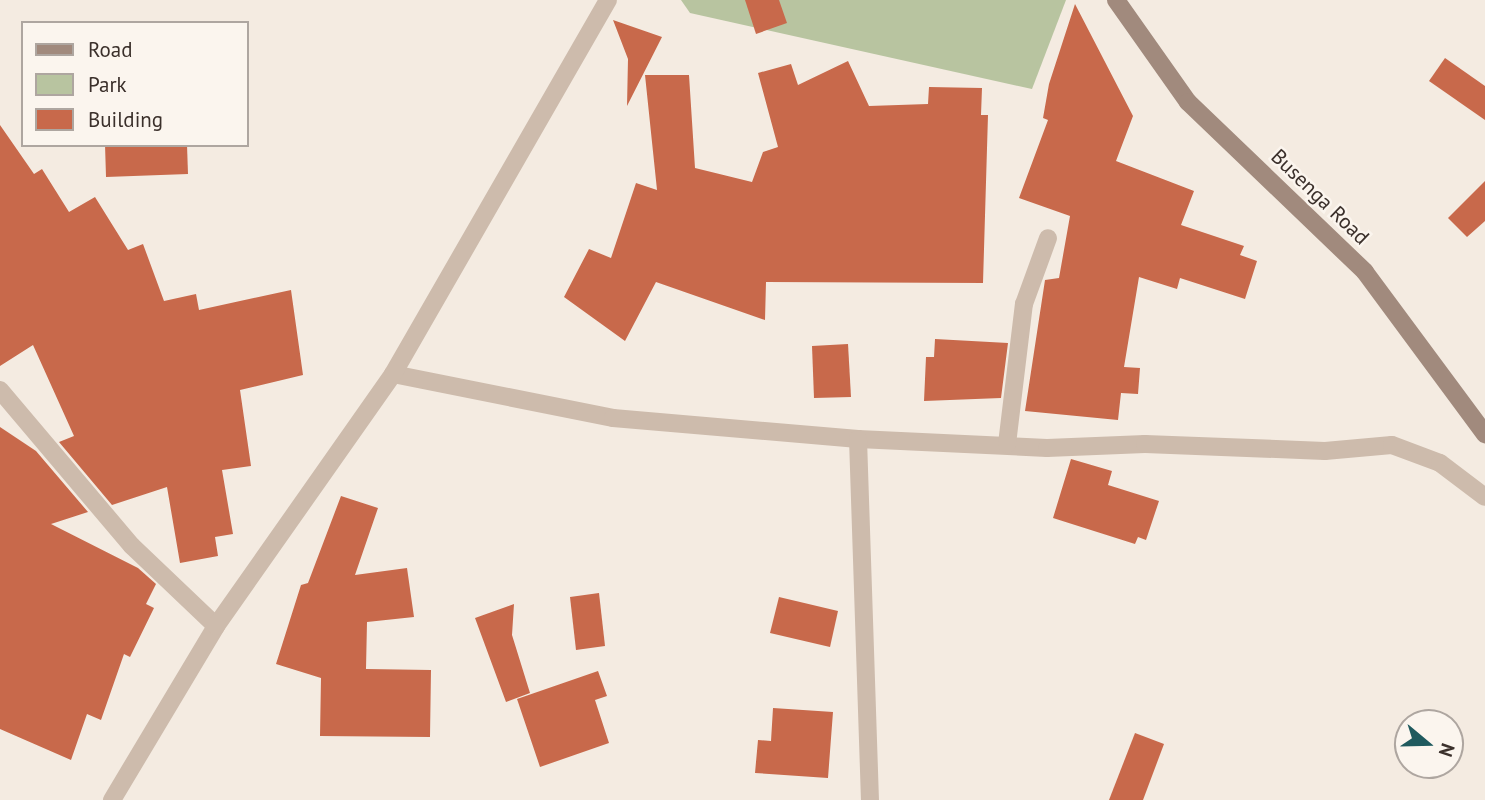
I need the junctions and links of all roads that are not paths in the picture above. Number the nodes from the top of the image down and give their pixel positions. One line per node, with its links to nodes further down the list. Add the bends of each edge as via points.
1 (608, 0): 4 (street)
2 (1116, 0): 6 (street, Busenga Road, via 1188,102 1365,272)
3 (1048, 238): 8 (street, via 1024,304)
4 (393, 374): 7 (street, via 613,418); 10 (street)
5 (0, 390): 10 (street, via 132,546)
6 (1485, 434)
7 (858, 439): 8 (street); 12 (street)
8 (1007, 444): 9 (street, via 1325,451 1392,445 1440,463)
9 (1485, 497)
10 (216, 626): 11 (street)
11 (112, 800)
12 (870, 800)

